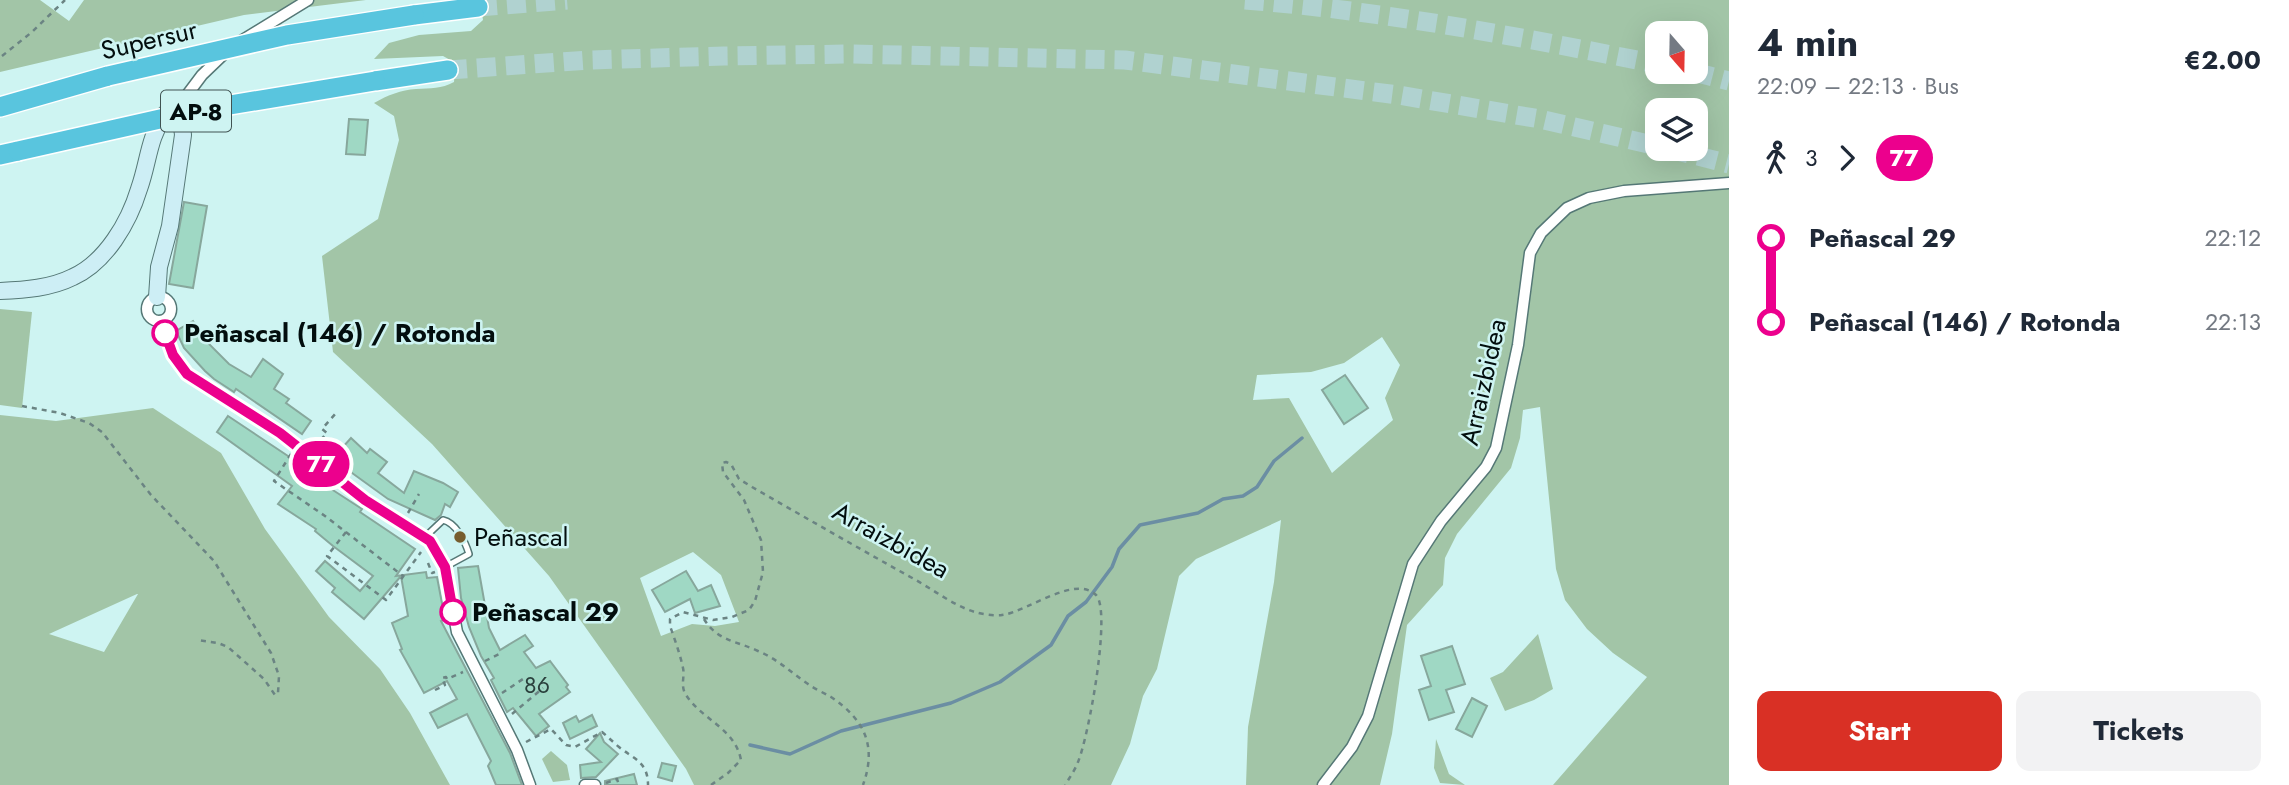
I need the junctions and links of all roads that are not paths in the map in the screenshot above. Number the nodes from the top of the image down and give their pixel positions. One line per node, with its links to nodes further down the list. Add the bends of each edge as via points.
1 (308, 0): 7 (street, via 224,53)
2 (478, 7): 4 (highway, Supersur / AP-8, bridge, via 287,35)
3 (447, 71): 8 (highway, AP-8, bridge, via 200,110)
4 (31, 93): 5 (highway); 6 (highway, Supersur / AP-8)
5 (0, 94)
6 (0, 107)
7 (175, 111): 10 (street, via 165,114 154,130 139,189 98,260 74,277 37,288); 11 (street, via 183,135)
8 (9, 153)
9 (1729, 183): 18 (street, Arraizbidea, via 1589,198 1567,208 1541,233 1530,253 1518,345 1496,448 1413,564 1368,716 1352,747)
10 (0, 291)
11 (157, 298): 12 (street, via 164,299 171,309); 12 (street, via 148,304 147,312)
12 (161, 321): 13 (street, via 173,355 187,374 280,433 365,500)
13 (425, 537): 14 (street); 14 (lane, via 443,520 456,529 469,554)
14 (445, 567): 15 (street, via 457,632 479,664)
15 (530, 785)
16 (585, 785): 17 (street)
17 (595, 785)
18 (1323, 785)

